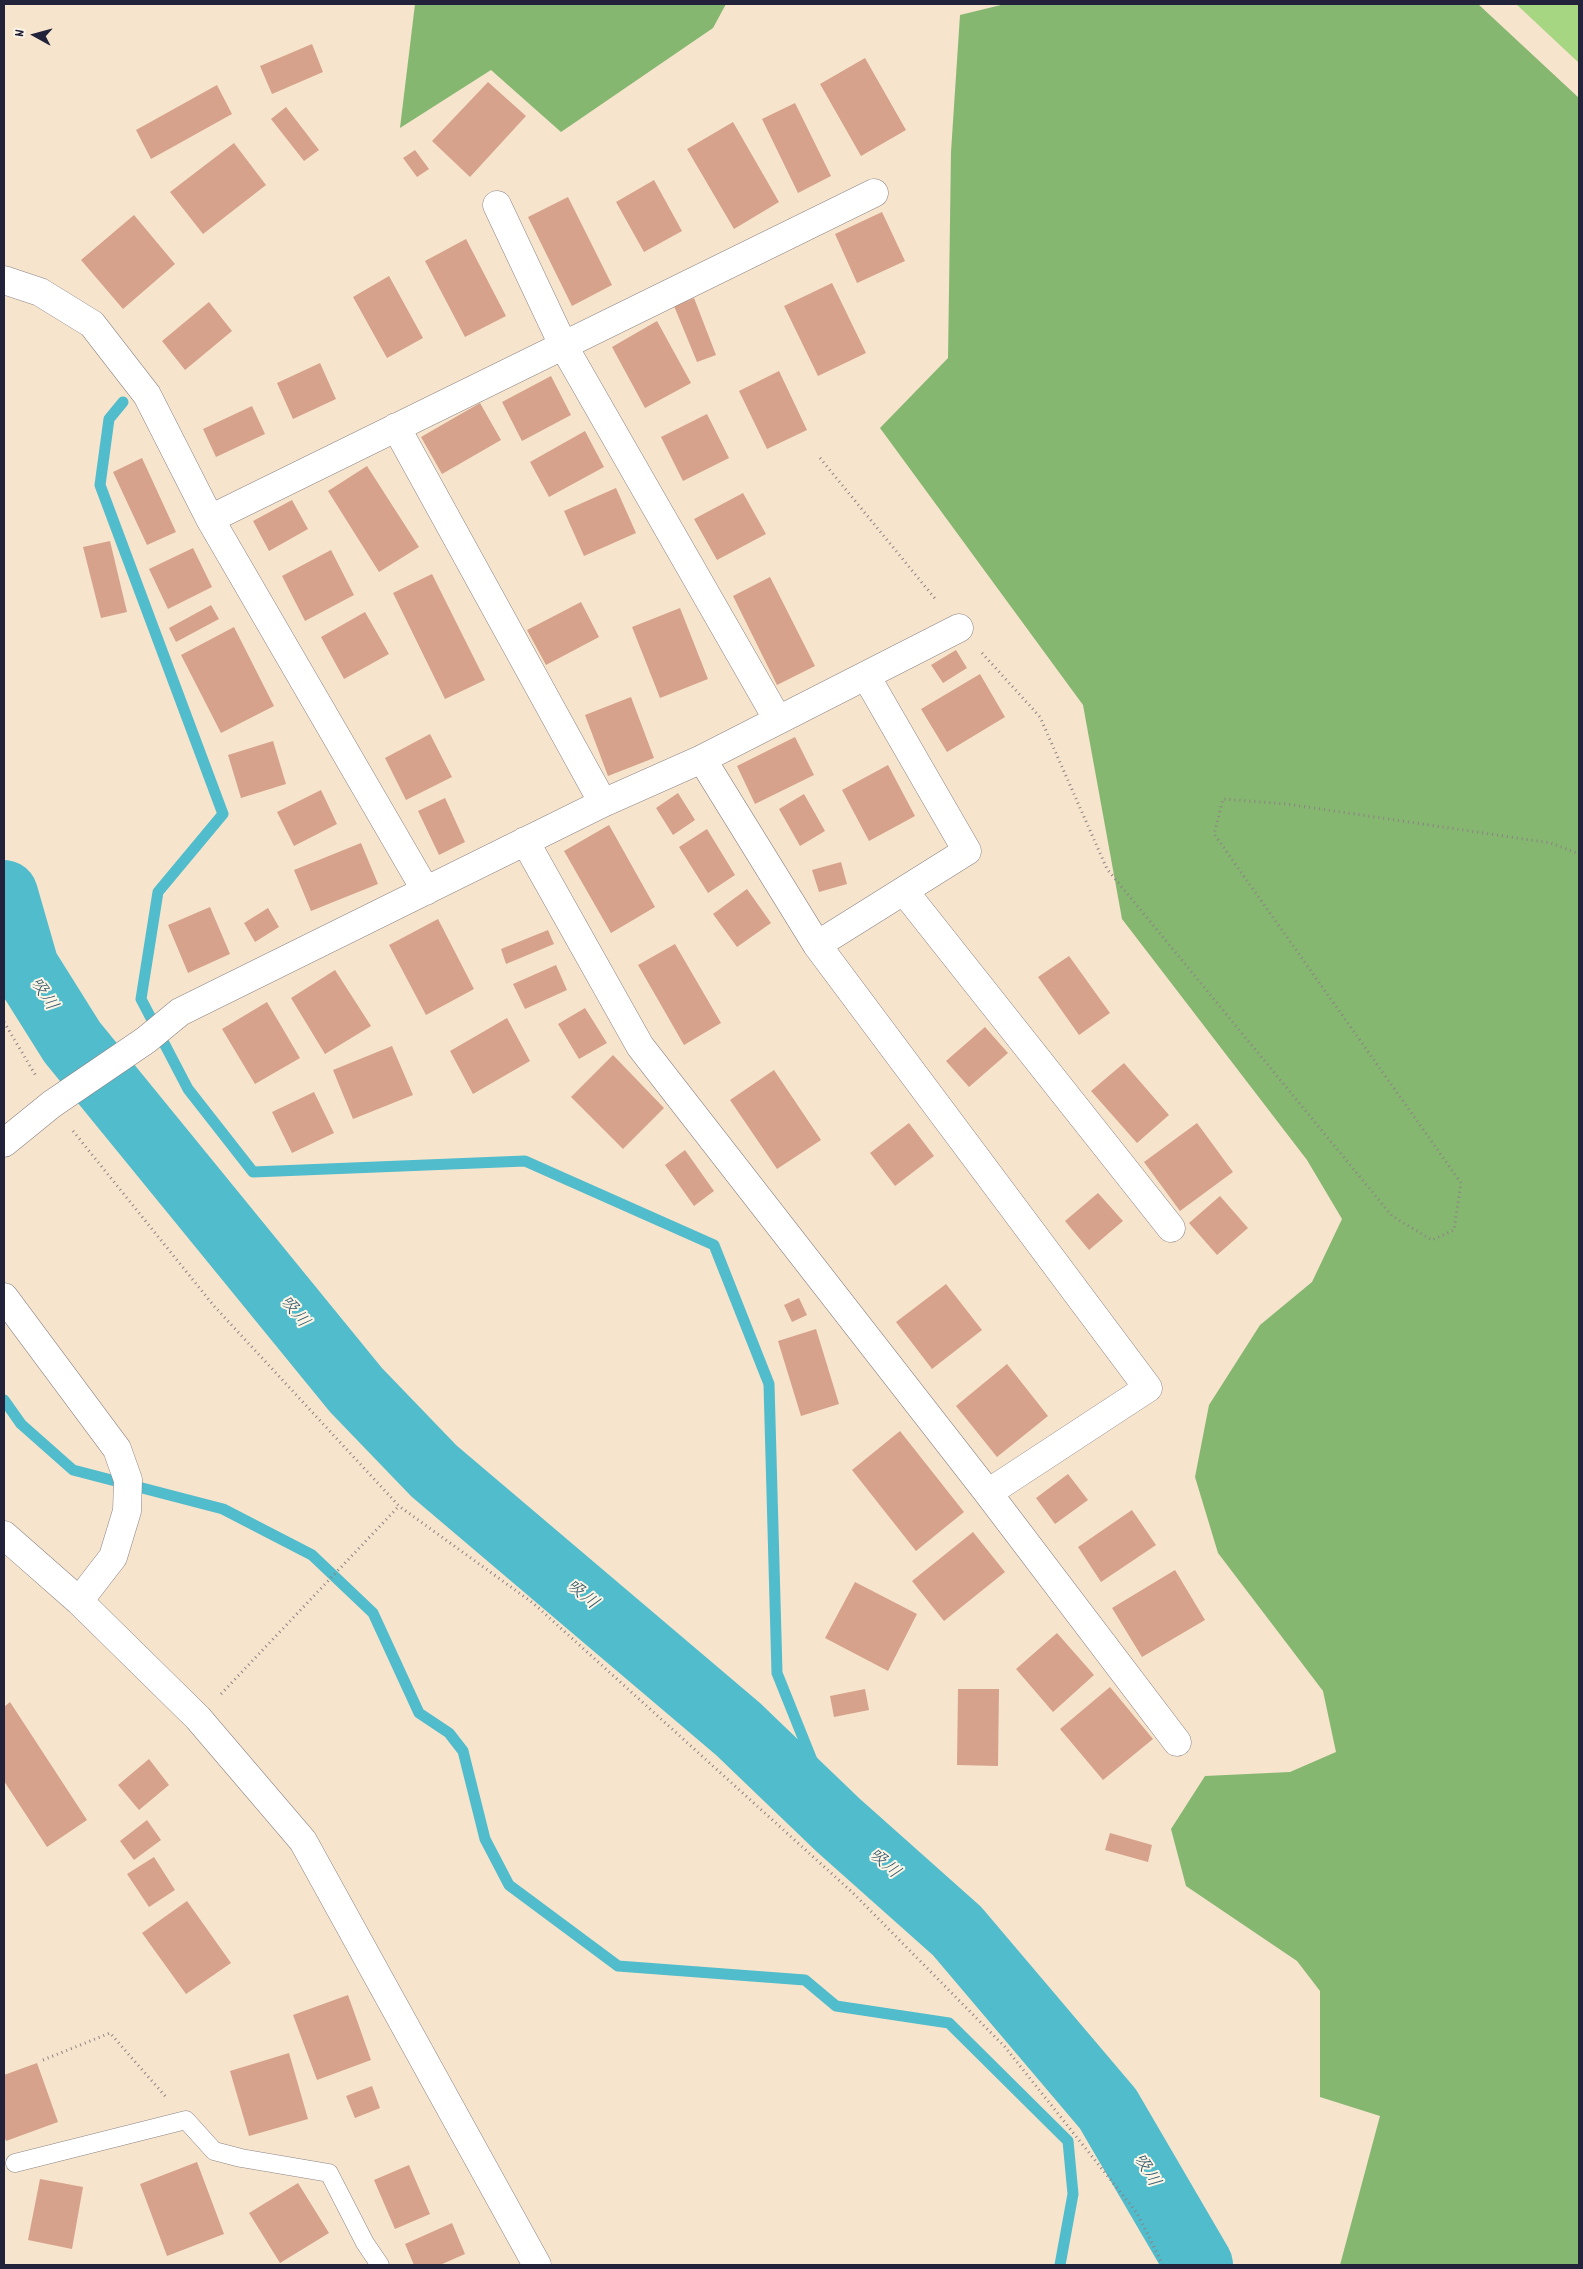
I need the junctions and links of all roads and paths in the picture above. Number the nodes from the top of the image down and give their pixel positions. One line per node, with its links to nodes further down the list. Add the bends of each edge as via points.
1 (874, 193): 4 (street)
2 (496, 206): 4 (street)
3 (4, 280): 7 (street, via 40,292 92,324 147,396)
4 (563, 345): 5 (street); 10 (street)
5 (396, 427): 7 (street); 12 (street)
6 (820, 458): 8 (path)
7 (210, 519): 15 (street)
8 (959, 628): 9 (street); 14 (path, via 1040,717 1106,870 1392,1216 1432,1240 1454,1230 1461,1183 1214,834 1223,799 1287,804 1551,843)
9 (866, 676): 10 (street); 16 (street, via 967,851)
10 (778, 720): 11 (street)
11 (702, 759): 12 (street); 17 (street)
12 (603, 803): 13 (street)
13 (525, 840): 15 (street); 23 (street, via 640,1046)
14 (1579, 854)
15 (426, 891): 19 (street, via 180,1012 146,1040)
16 (904, 891): 17 (street); 21 (street)
17 (818, 946): 23 (street, via 1148,1388)
18 (4, 1022): 19 (path)
19 (52, 1104): 20 (street); 24 (path, via 214,1306)
20 (4, 1143)
21 (1171, 1228)
22 (4, 1298): 26 (street, via 117,1449 128,1480 127,1511 113,1557)
23 (988, 1493): 28 (street)
24 (399, 1506): 27 (path); 34 (path, via 533,1603 852,1892 1005,2046 1137,2213)
25 (4, 1535): 26 (street)
26 (79, 1601): 27 (street)
27 (198, 1718): 33 (street, via 303,1842)
28 (1178, 1742)
29 (43, 2060): 30 (path, via 110,2033)
30 (186, 2120): 31 (lane); 32 (lane, via 214,2151 329,2173)
31 (15, 2163)
32 (380, 2265)
33 (536, 2265)
34 (1163, 2265)

